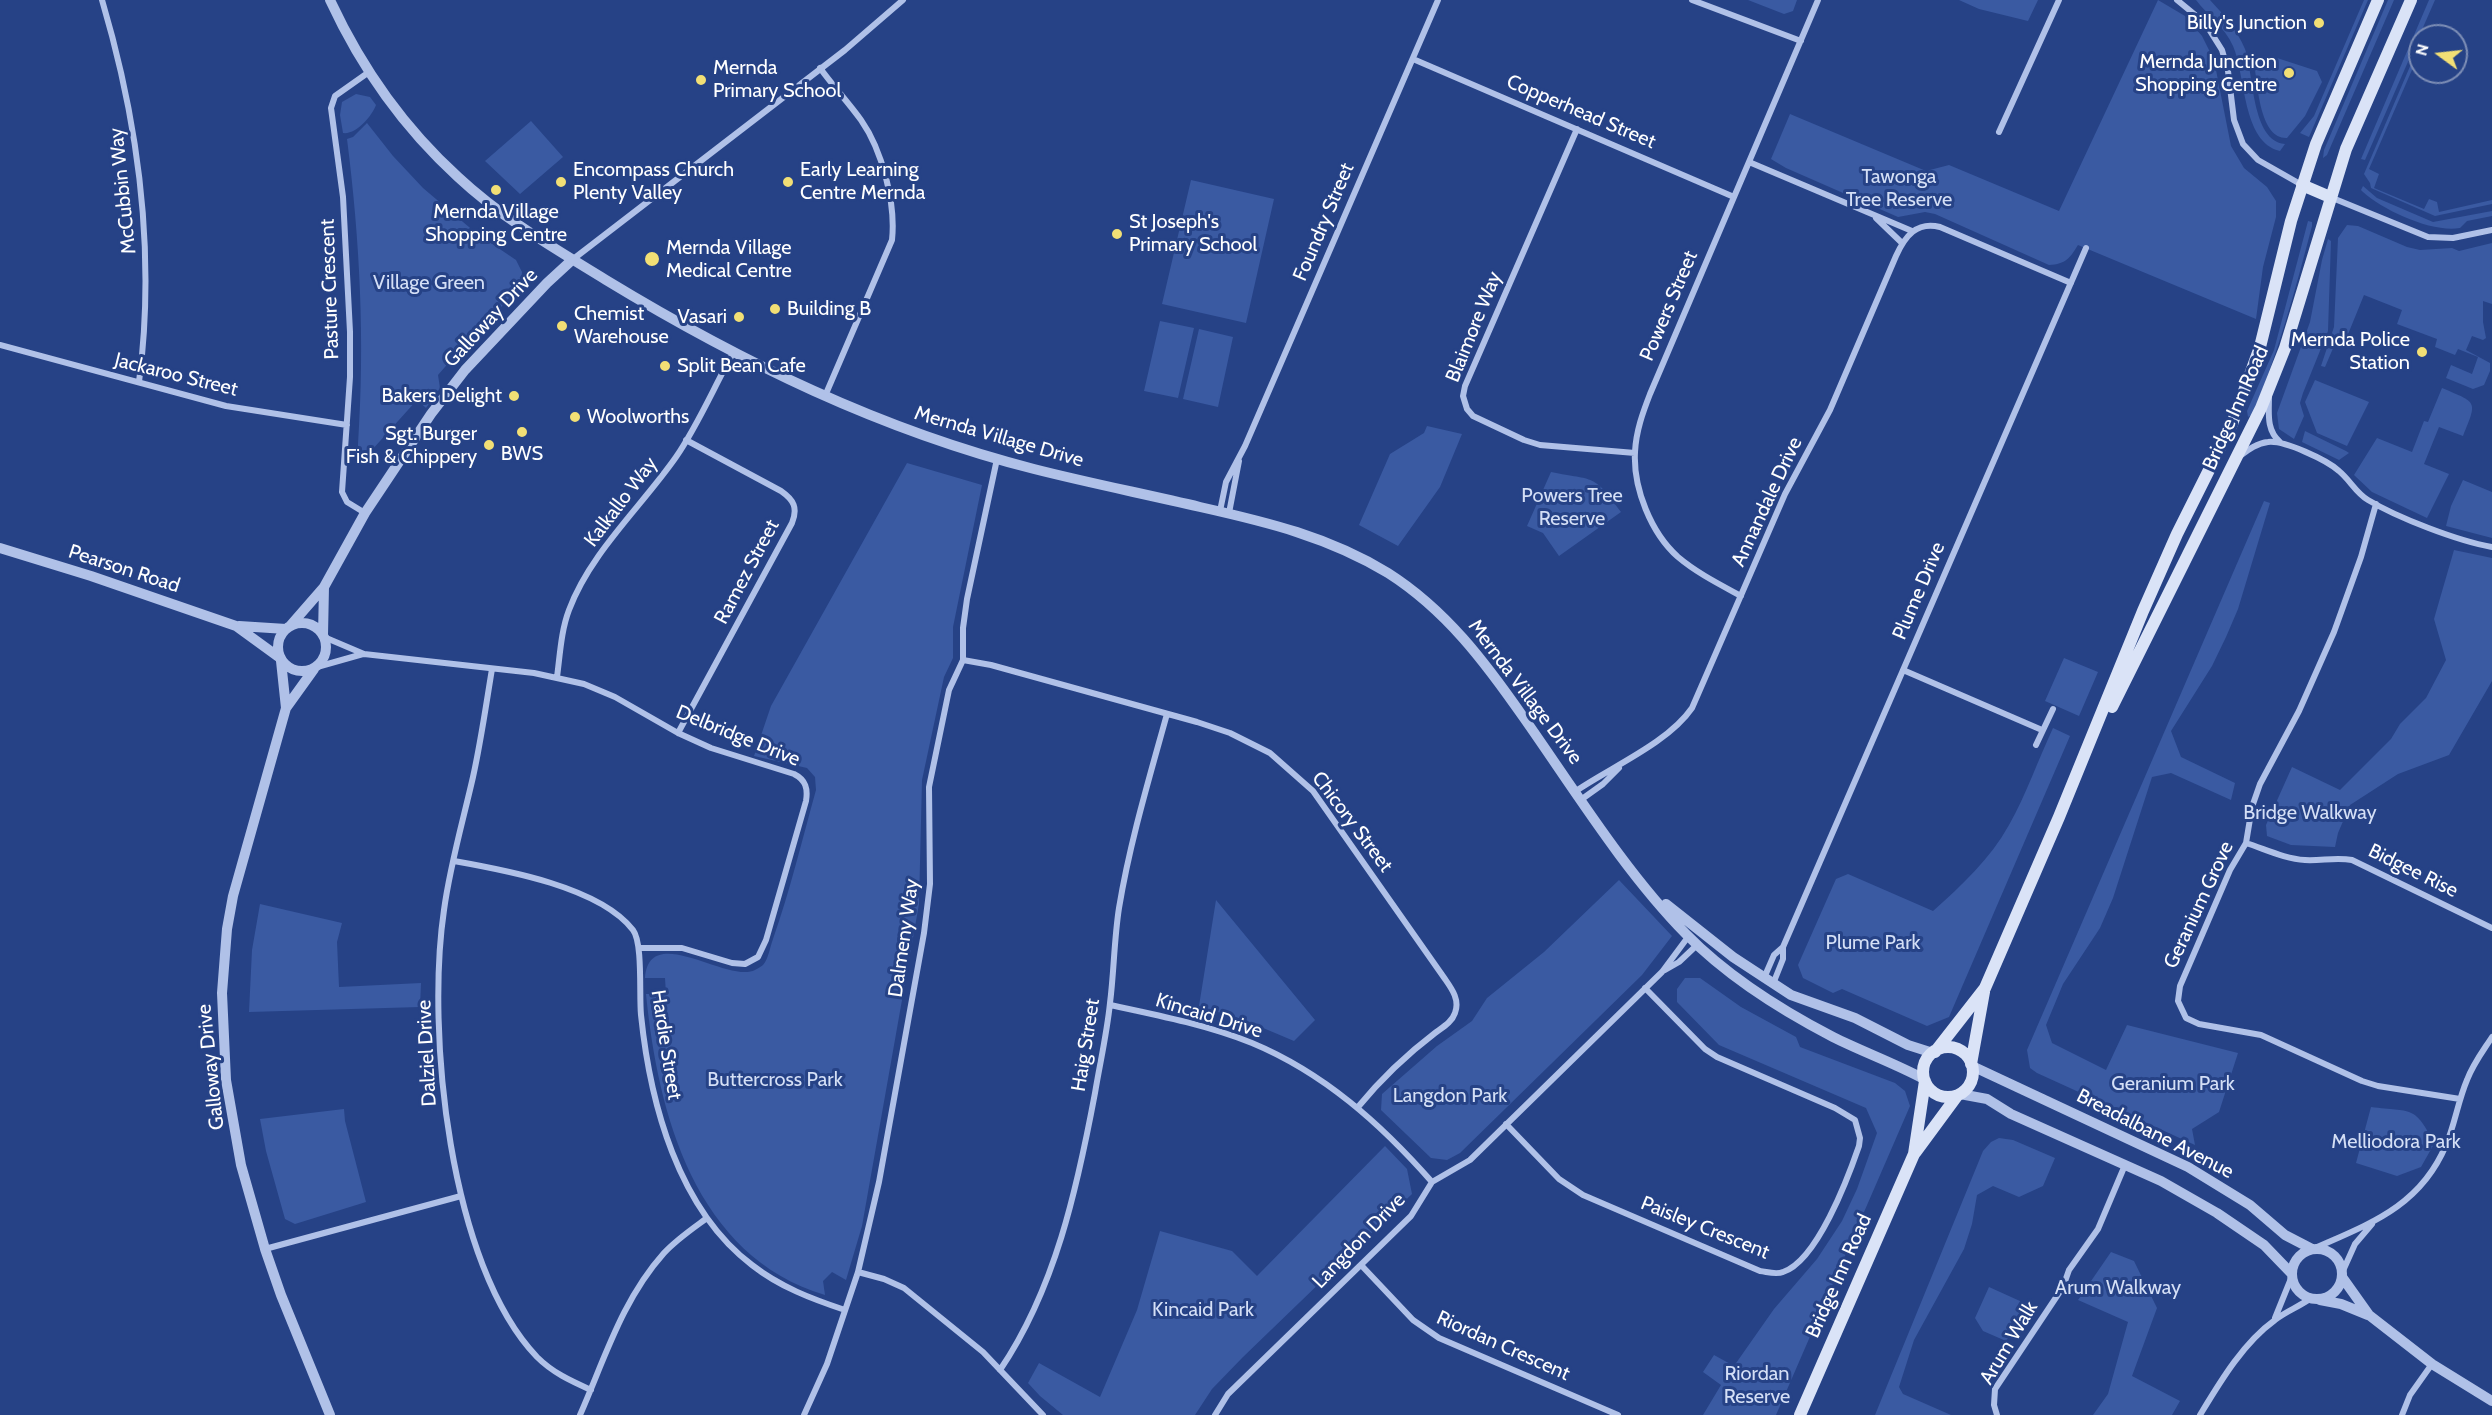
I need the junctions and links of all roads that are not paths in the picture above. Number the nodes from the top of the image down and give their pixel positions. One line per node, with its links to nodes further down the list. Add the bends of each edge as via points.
1 (102, 0): 30 (street, McCubbin Way, via 133,122 144,216 147,298)
2 (330, 0): 14 (street, Mernda Village Drive)
3 (903, 0): 13 (street)
4 (1438, 0): 12 (street, Foundry Street)
5 (1692, 0): 11 (street)
6 (1818, 0): 11 (street, Powers Street)
7 (2059, 0): 16 (street)
8 (2177, 0): 18 (street, via 2205,23 2222,50 2234,120 2243,144 2258,160)
9 (2378, 0): 18 (main road, Bridge Inn Road)
10 (2411, 0): 20 (main road, Bridge Inn Road, via 2346,149)
11 (1802, 41): 17 (street, Powers Street)
12 (1413, 59): 15 (street, Copperhead Street); 40 (street, Foundry Street, via 1226,482)
13 (820, 68): 26 (street); 32 (street, via 874,141 894,220 892,240)
14 (369, 72): 26 (street, Mernda Village Drive, via 401,117 459,179 502,214); 33 (street, Pasture Crescent, via 335,96 331,108 347,254)
15 (1577, 129): 19 (street, Copperhead Street); 36 (street, Blaimore Way, via 1463,396 1473,416 1524,440 1540,445)
16 (1999, 132)
17 (1749, 162): 19 (street, Powers Street); 21 (street)
18 (2302, 185): 20 (main road); 64 (main road, Bridge Inn Road, via 2260,347 2242,399 2169,553)
19 (1734, 197): 36 (street, Powers Street, via 1650,394 1637,432)
20 (2330, 197): 22 (street, via 2428,237 2453,238); 31 (main road, Bridge Inn Road)
21 (1874, 215): 23 (street); 24 (street)
22 (2492, 230)
23 (1912, 231): 24 (street, Annandale Drive); 27 (street, via 1924,226 1940,227)
24 (1902, 243): 45 (street, Annandale Drive, via 1830,410 1785,494)
25 (2086, 248): 27 (street, Plume Drive)
26 (572, 260): 29 (street, Mernda Village Drive); 41 (street, Galloway Drive, via 465,370)
27 (2071, 283): 54 (street, Plume Drive)
28 (0, 345): 30 (street, Jackaroo Street)
29 (733, 353): 32 (street, Mernda Village Drive); 34 (street, Kalkallo Way)
30 (139, 382): 33 (street, Jackaroo Street, via 226,406)
31 (2270, 387): 35 (street, via 2269,424); 37 (main road, Bridge Inn Road)
32 (824, 397): 38 (street, Mernda Village Drive, via 901,428)
33 (347, 425): 41 (street, Pasture Crescent, via 342,492 346,502)
34 (686, 440): 55 (street, Kalkallo Way, via 628,516 569,609); 60 (street, Ramez Street, via 781,492 793,501 796,510)
35 (2281, 443): 37 (street, via 2258,444); 39 (street, via 2332,465 2362,496)
36 (1635, 453): 45 (street, Powers Street, via 1642,498 1661,538 1693,569)
37 (2237, 458): 64 (main road, Bridge Inn Road)
38 (997, 459): 40 (street, Mernda Village Drive); 51 (street, Dalmeny Way, via 967,599)
39 (2376, 504): 42 (street, via 2448,535); 65 (street, Geranium Grove, via 2320,667 2253,801)
40 (1224, 512): 63 (street, Mernda Village Drive, via 1282,525 1329,542 1385,572 1430,604 1470,643)
41 (365, 513): 44 (street, Galloway Drive)
42 (2492, 547)
43 (0, 548): 46 (street, Pearson Road)
44 (324, 587): 47 (street, Galloway Drive); 48 (street, Galloway Drive)
45 (1741, 596): 62 (street, Annandale Drive, via 1685,718)
46 (236, 626): 47 (street, Pearson Road); 50 (street, Pearson Road)
47 (288, 627): 48 (street, via 297,623 312,625); 50 (street, via 278,642)
48 (324, 636): 49 (street, Delbridge Drive); 52 (street, via 326,653)
49 (364, 654): 52 (street, Delbridge Drive); 53 (street, Delbridge Drive)
50 (280, 659): 52 (street, via 292,670); 56 (street, Galloway Drive)
51 (963, 660): 58 (street, Chicory Street); 97 (street, Dalmeny Way, via 949,690 929,787 930,884 924,933 879,1182)
52 (315, 668): 56 (street, Galloway Drive)
53 (492, 669): 55 (street, Delbridge Drive); 66 (street, Dalziel Drive)
54 (1903, 670): 59 (street); 72 (street, Plume Drive)
55 (557, 677): 60 (street, Delbridge Drive, via 615,697)
56 (286, 708): 94 (street, Galloway Drive, via 233,896 222,991 232,1123)
57 (2053, 709): 59 (street)
58 (1167, 714): 79 (street, Haig Street, via 1121,898); 86 (street, Chicory Street, via 1230,733 1270,753 1312,791 1454,993 1457,1004 1451,1020 1410,1051)
59 (2042, 730): 61 (street)
60 (678, 733): 73 (street, Delbridge Drive, via 711,748 794,774 806,785 806,801 758,957 740,964 675,947)
61 (2037, 745)
62 (1623, 764): 63 (street, Annandale Drive, via 1599,775); 63 (street, Annandale Drive, via 1603,784)
63 (1579, 795): 67 (street, Mernda Village Drive)
64 (2060, 817): 77 (main road, Bridge Inn Road)
65 (2246, 843): 68 (street, Bidgee Rise, via 2306,860 2352,860); 85 (street, Geranium Grove, via 2230,870 2180,987 2178,1001 2186,1018 2261,1035 2378,1086)
66 (454, 861): 73 (street, Hardie Street, via 524,875 596,902 626,922 637,937); 91 (street, Dalziel Drive, via 444,911 439,1002 444,1093)
67 (1650, 891): 69 (street, Mernda Village Drive); 70 (street, Mernda Village Drive)
68 (2492, 928)
69 (1700, 932): 70 (street); 71 (street); 75 (street, Mernda Village Drive)
70 (1688, 937): 71 (street, Mernda Village Drive); 74 (street, Langdon Drive)
71 (1697, 945): 74 (street, Langdon Drive); 78 (street, Mernda Village Drive)
72 (1783, 947): 75 (street, Plume Drive, via 1774,956); 75 (street, Plume Drive, via 1783,959)
73 (639, 948): 92 (street, Hardie Street, via 639,998 655,1096 677,1161)
74 (1662, 972): 76 (street, Langdon Drive)
75 (1768, 981): 78 (street); 81 (street, Mernda Village Drive, via 1807,1002 1855,1018 1908,1045)
76 (1645, 988): 87 (street, Langdon Drive); 87 (street, Paisley Crescent, via 1717,1057 1855,1120 1859,1146 1840,1198 1796,1264 1773,1274 1760,1270 1583,1195 1559,1179)
77 (1985, 988): 81 (main road, Bridge Inn Road); 82 (main road, Bridge Inn Road)
78 (1762, 994): 83 (street, Mernda Village Drive, via 1835,1038)
79 (1110, 1005): 86 (street, Kincaid Drive, via 1251,1043 1308,1072); 105 (street, Haig Street, via 1084,1151 1065,1226 1034,1310)
80 (2492, 1036): 85 (street)
81 (1934, 1052): 82 (main road, via 1941,1048 1956,1049); 83 (main road, via 1925,1064)
82 (1972, 1065): 84 (main road, via 1971,1082); 95 (street, Breadalbane Avenue, via 2188,1167 2250,1205 2285,1235)
83 (1924, 1080): 84 (main road, via 1934,1093); 88 (main road, Bridge Inn Road)
84 (1959, 1095): 88 (main road, Bridge Inn Road); 89 (street, Breadalbane Avenue, via 1987,1099)
85 (2460, 1099): 93 (street, via 2445,1148 2433,1167 2406,1200)
86 (1358, 1107): 90 (street, Kincaid Drive)
87 (1506, 1124): 90 (street, Langdon Drive, via 1470,1160)
88 (1914, 1154): 114 (main road, Bridge Inn Road)
89 (2125, 1164): 98 (street, Breadalbane Avenue, via 2190,1197 2245,1232); 115 (street, Arum Walk, via 2098,1229 1995,1389)
90 (1432, 1182): 96 (street, Langdon Drive, via 1411,1216)
91 (461, 1196): 94 (street); 106 (street, Dalziel Drive, via 494,1289 524,1340 550,1369)
92 (707, 1218): 101 (street, Hardie Street, via 735,1250 771,1279); 106 (street, via 672,1245 638,1286 619,1320)
93 (2373, 1224): 95 (street); 99 (street, via 2355,1244)
94 (265, 1249): 109 (street, Galloway Drive)
95 (2312, 1249): 98 (street, via 2297,1258); 99 (street, via 2321,1248 2336,1257)
96 (1361, 1265): 112 (street, Langdon Drive, via 1228,1394); 113 (street, Riordan Crescent, via 1413,1320 1439,1338)
97 (858, 1272): 101 (street, Dalmeny Way); 105 (street, via 904,1288)
98 (2292, 1275): 100 (street, via 2298,1290); 103 (street)
99 (2342, 1275): 100 (street, via 2330,1296); 102 (street)
100 (2313, 1299): 102 (street); 103 (street)
101 (845, 1310): 111 (street, Dalmeny Way)
102 (2369, 1315): 104 (street)
103 (2275, 1319): 116 (street, via 2243,1353)
104 (2432, 1364): 107 (street); 117 (street, via 2410,1395)
105 (1000, 1370): 108 (street)
106 (591, 1390): 110 (street)
107 (2492, 1401)
108 (1038, 1413)
109 (330, 1415)
110 (580, 1415)
111 (804, 1415)
112 (1215, 1415)
113 (1618, 1415)
114 (1800, 1415)
115 (1997, 1415)
116 (2200, 1415)
117 (2402, 1415)

